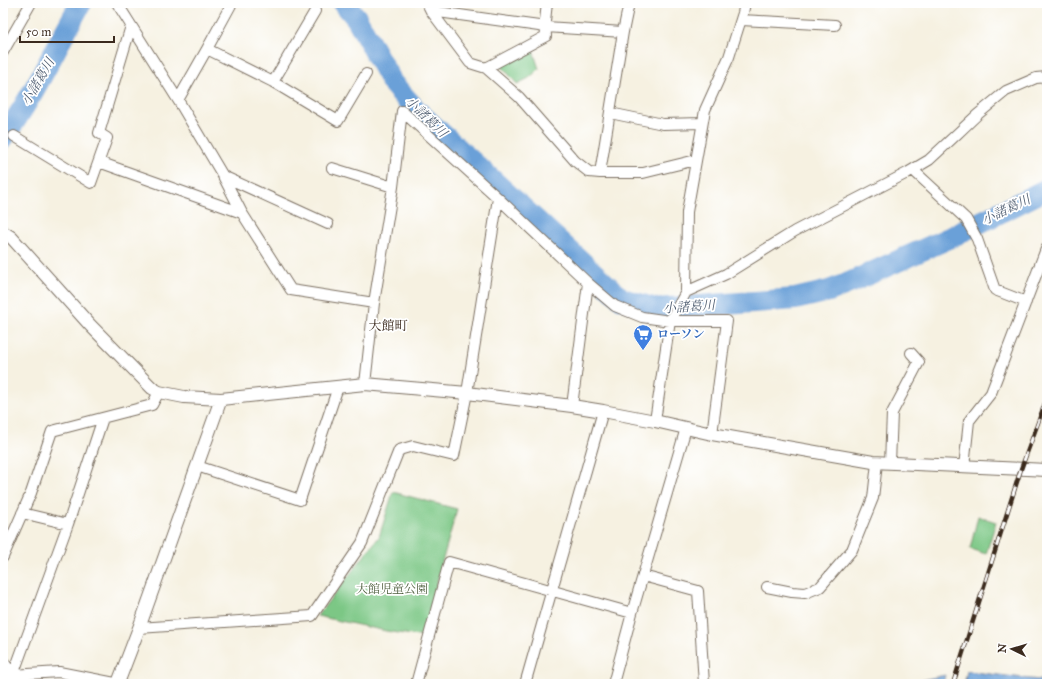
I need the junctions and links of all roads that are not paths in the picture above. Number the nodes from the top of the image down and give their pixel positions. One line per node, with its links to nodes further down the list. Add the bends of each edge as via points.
1 (31, 3): 15 (street)
2 (117, 3): 11 (street)
3 (232, 3): 14 (street)
4 (547, 3): 12 (street)
5 (628, 3): 13 (street)
6 (745, 3): 9 (street)
7 (429, 7): 12 (street); 16 (street, via 470,63)
8 (315, 12): 19 (street)
9 (741, 20): 10 (street); 22 (street)
10 (836, 25)
11 (131, 26): 20 (street); 25 (street, via 100,134 107,138)
12 (546, 27): 13 (street); 16 (street, via 546,36)
13 (623, 32): 21 (street)
14 (207, 49): 19 (street); 20 (street)
15 (3, 52)
16 (486, 68): 28 (street, via 519,97 575,161 589,172)
17 (366, 74): 19 (street, via 338,121)
18 (1047, 77): 27 (street, via 1036,78 1006,90 929,160)
19 (273, 82)
20 (178, 100): 29 (street)
21 (610, 113): 22 (street, via 664,124); 28 (street)
22 (702, 123): 24 (street)
23 (14, 136): 25 (street, via 91,183)
24 (696, 160): 28 (street, via 643,173); 37 (street, via 687,212)
25 (99, 162): 32 (street)
26 (332, 168): 30 (street)
27 (913, 170): 37 (street, via 795,231 726,274); 38 (street, via 966,219 977,239 996,290)
28 (600, 173)
29 (223, 176): 32 (street); 33 (street)
30 (393, 187): 31 (street, via 402,111); 39 (street)
31 (498, 198): 36 (street); 45 (street)
32 (242, 213): 39 (street, via 292,290)
33 (328, 224)
34 (3, 232): 44 (street, via 11,237 90,325 152,388)
35 (1046, 249): 38 (street)
36 (588, 283): 40 (street, via 614,306 642,317); 47 (street)
37 (686, 293): 40 (street)
38 (1026, 302): 56 (street, via 991,393 969,420)
39 (374, 303): 42 (street)
40 (670, 320): 50 (street); 52 (street, via 727,321)
41 (912, 353): 54 (street, via 919,362 892,413)
42 (365, 384): 43 (street); 45 (street)
43 (338, 387): 46 (street); 55 (street, via 300,500)
44 (159, 392): 46 (street, via 184,397); 49 (street, via 152,405)
45 (467, 393): 47 (street); 65 (street, via 454,456 413,446 399,450 362,543 312,616)
46 (222, 399): 55 (street)
47 (572, 406): 48 (street)
48 (603, 411): 50 (street); 63 (street)
49 (103, 418): 58 (street, via 52,431); 59 (street)
50 (656, 421): 51 (street)
51 (686, 428): 52 (street); 61 (street)
52 (712, 434): 53 (street)
53 (877, 462): 54 (street); 62 (street, via 873,498 852,550 820,587 805,593)
54 (890, 463): 56 (street)
55 (197, 466): 65 (street)
56 (964, 467): 57 (street)
57 (1047, 470)
58 (22, 513): 59 (street); 60 (street)
59 (68, 524): 67 (street)
60 (4, 552)
61 (642, 576): 64 (street); 72 (street, via 698,591)
62 (766, 587)
63 (551, 590): 64 (street); 69 (street, via 449,562); 70 (street)
64 (632, 613): 71 (street)
65 (139, 628): 68 (street)
66 (3, 661): 67 (street)
67 (13, 680): 68 (street, via 59,672)
68 (119, 684)
69 (416, 684)
70 (525, 684)
71 (613, 684)
72 (704, 684)

